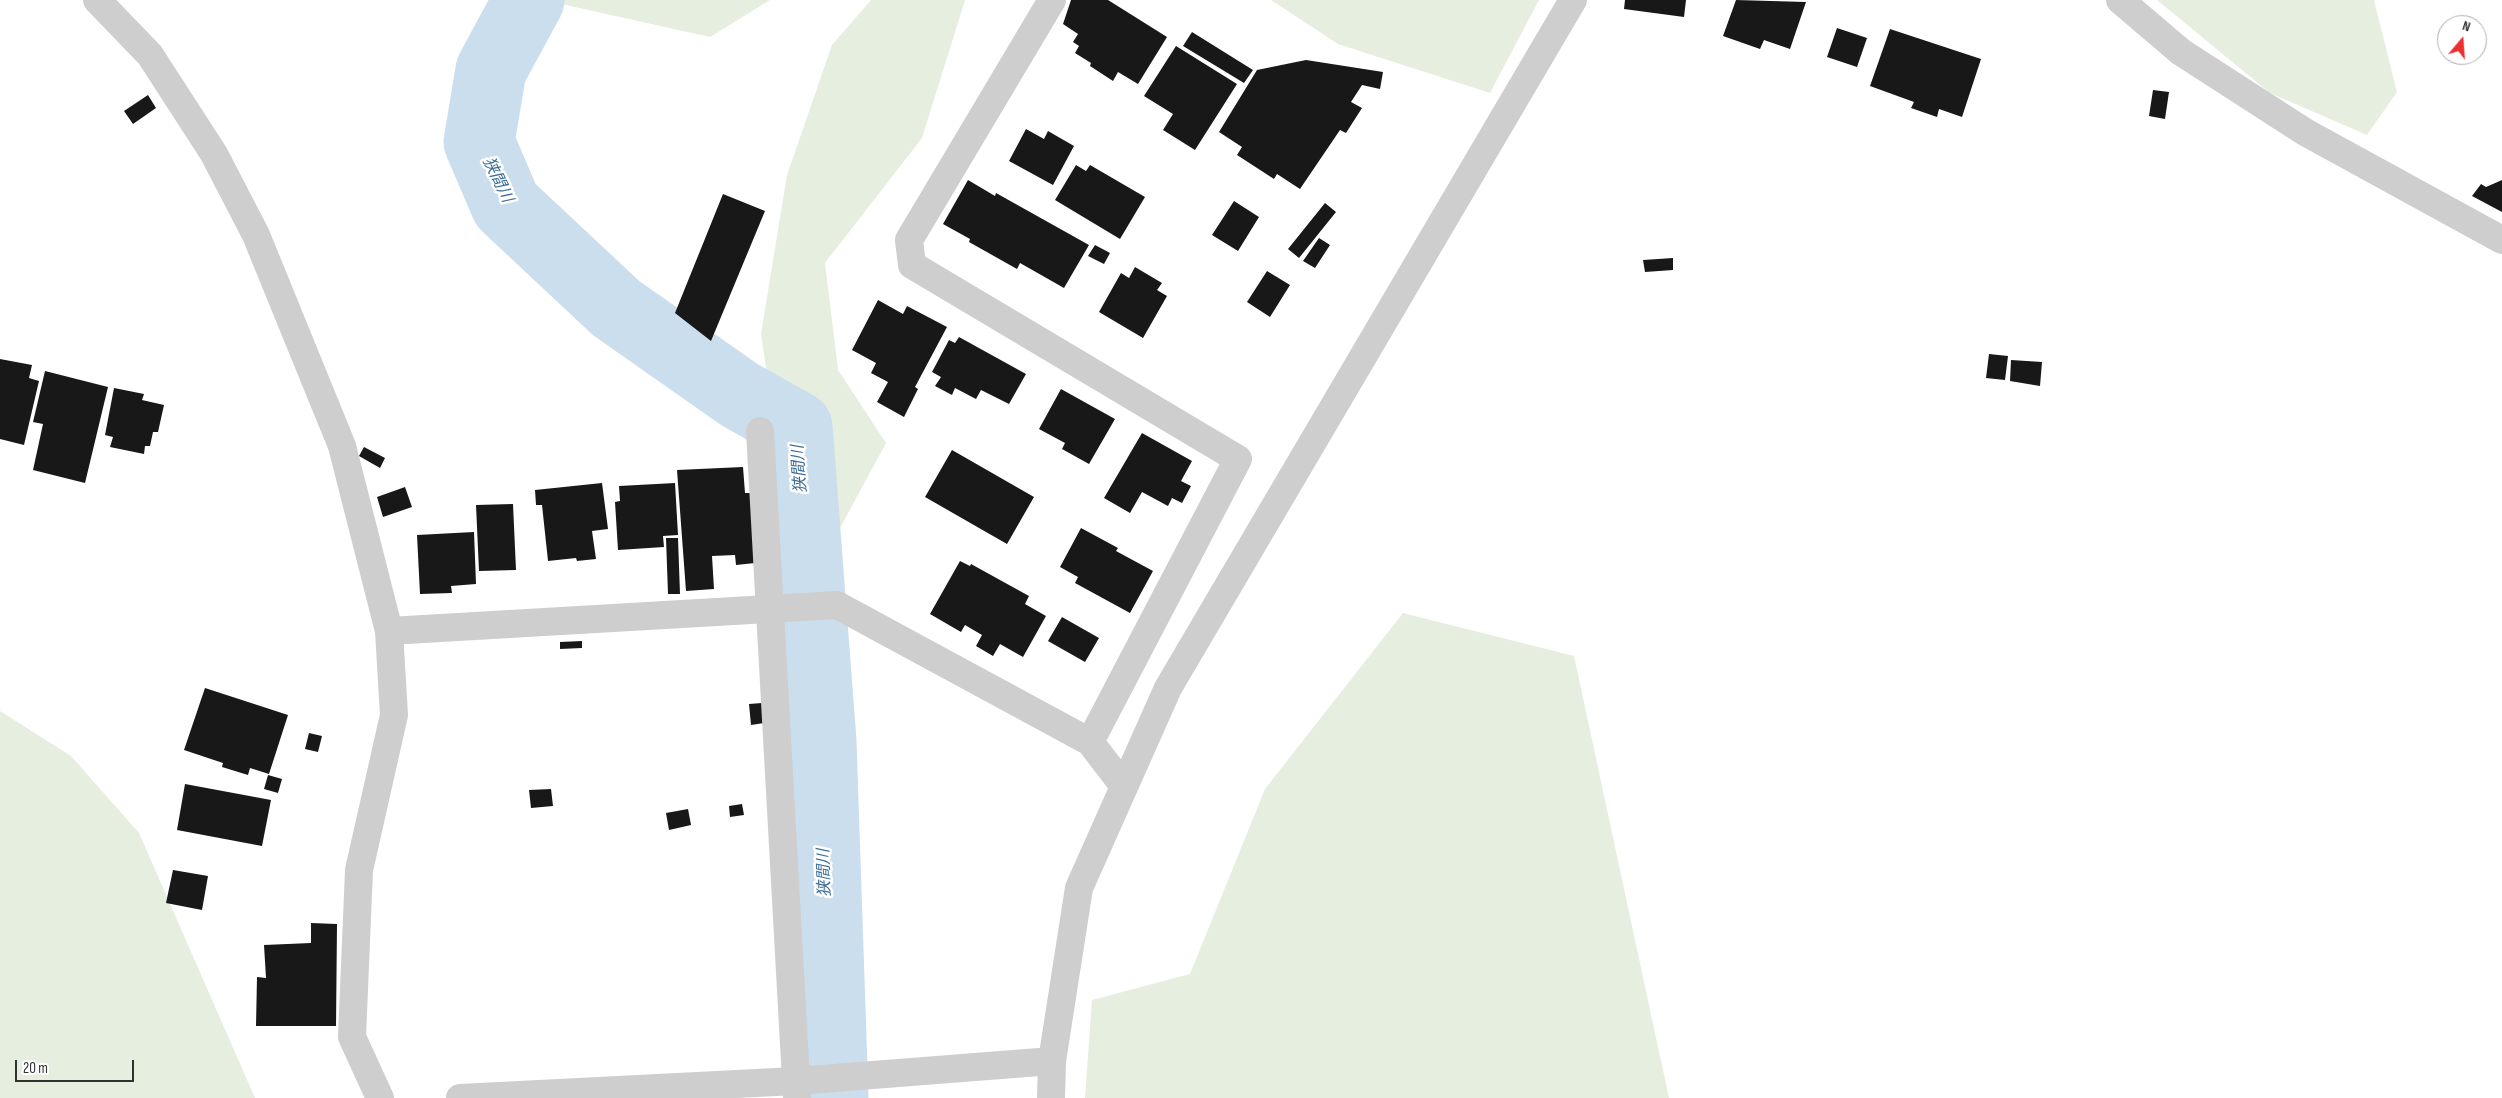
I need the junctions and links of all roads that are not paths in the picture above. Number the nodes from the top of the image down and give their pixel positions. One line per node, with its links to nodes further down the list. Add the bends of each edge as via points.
1 (97, 0): 8 (street, via 150,54 214,154 256,234 342,446)
2 (1052, 0): 9 (street, via 909,240 912,265 1238,459)
3 (1573, 0): 10 (street, via 1168,688)
4 (2120, 0): 5 (street, via 2181,52 2305,132)
5 (2502, 240)
6 (760, 431): 7 (street)
7 (771, 610): 8 (street); 9 (street, via 837,605); 12 (street)
8 (389, 631): 13 (street, via 394,714 359,870 352,1037)
9 (1090, 742): 10 (street)
10 (1124, 785): 11 (street, via 1078,888)
11 (1052, 1061): 12 (street); 15 (street)
12 (797, 1090): 14 (street)
13 (380, 1098)
14 (460, 1098)
15 (1051, 1098)

